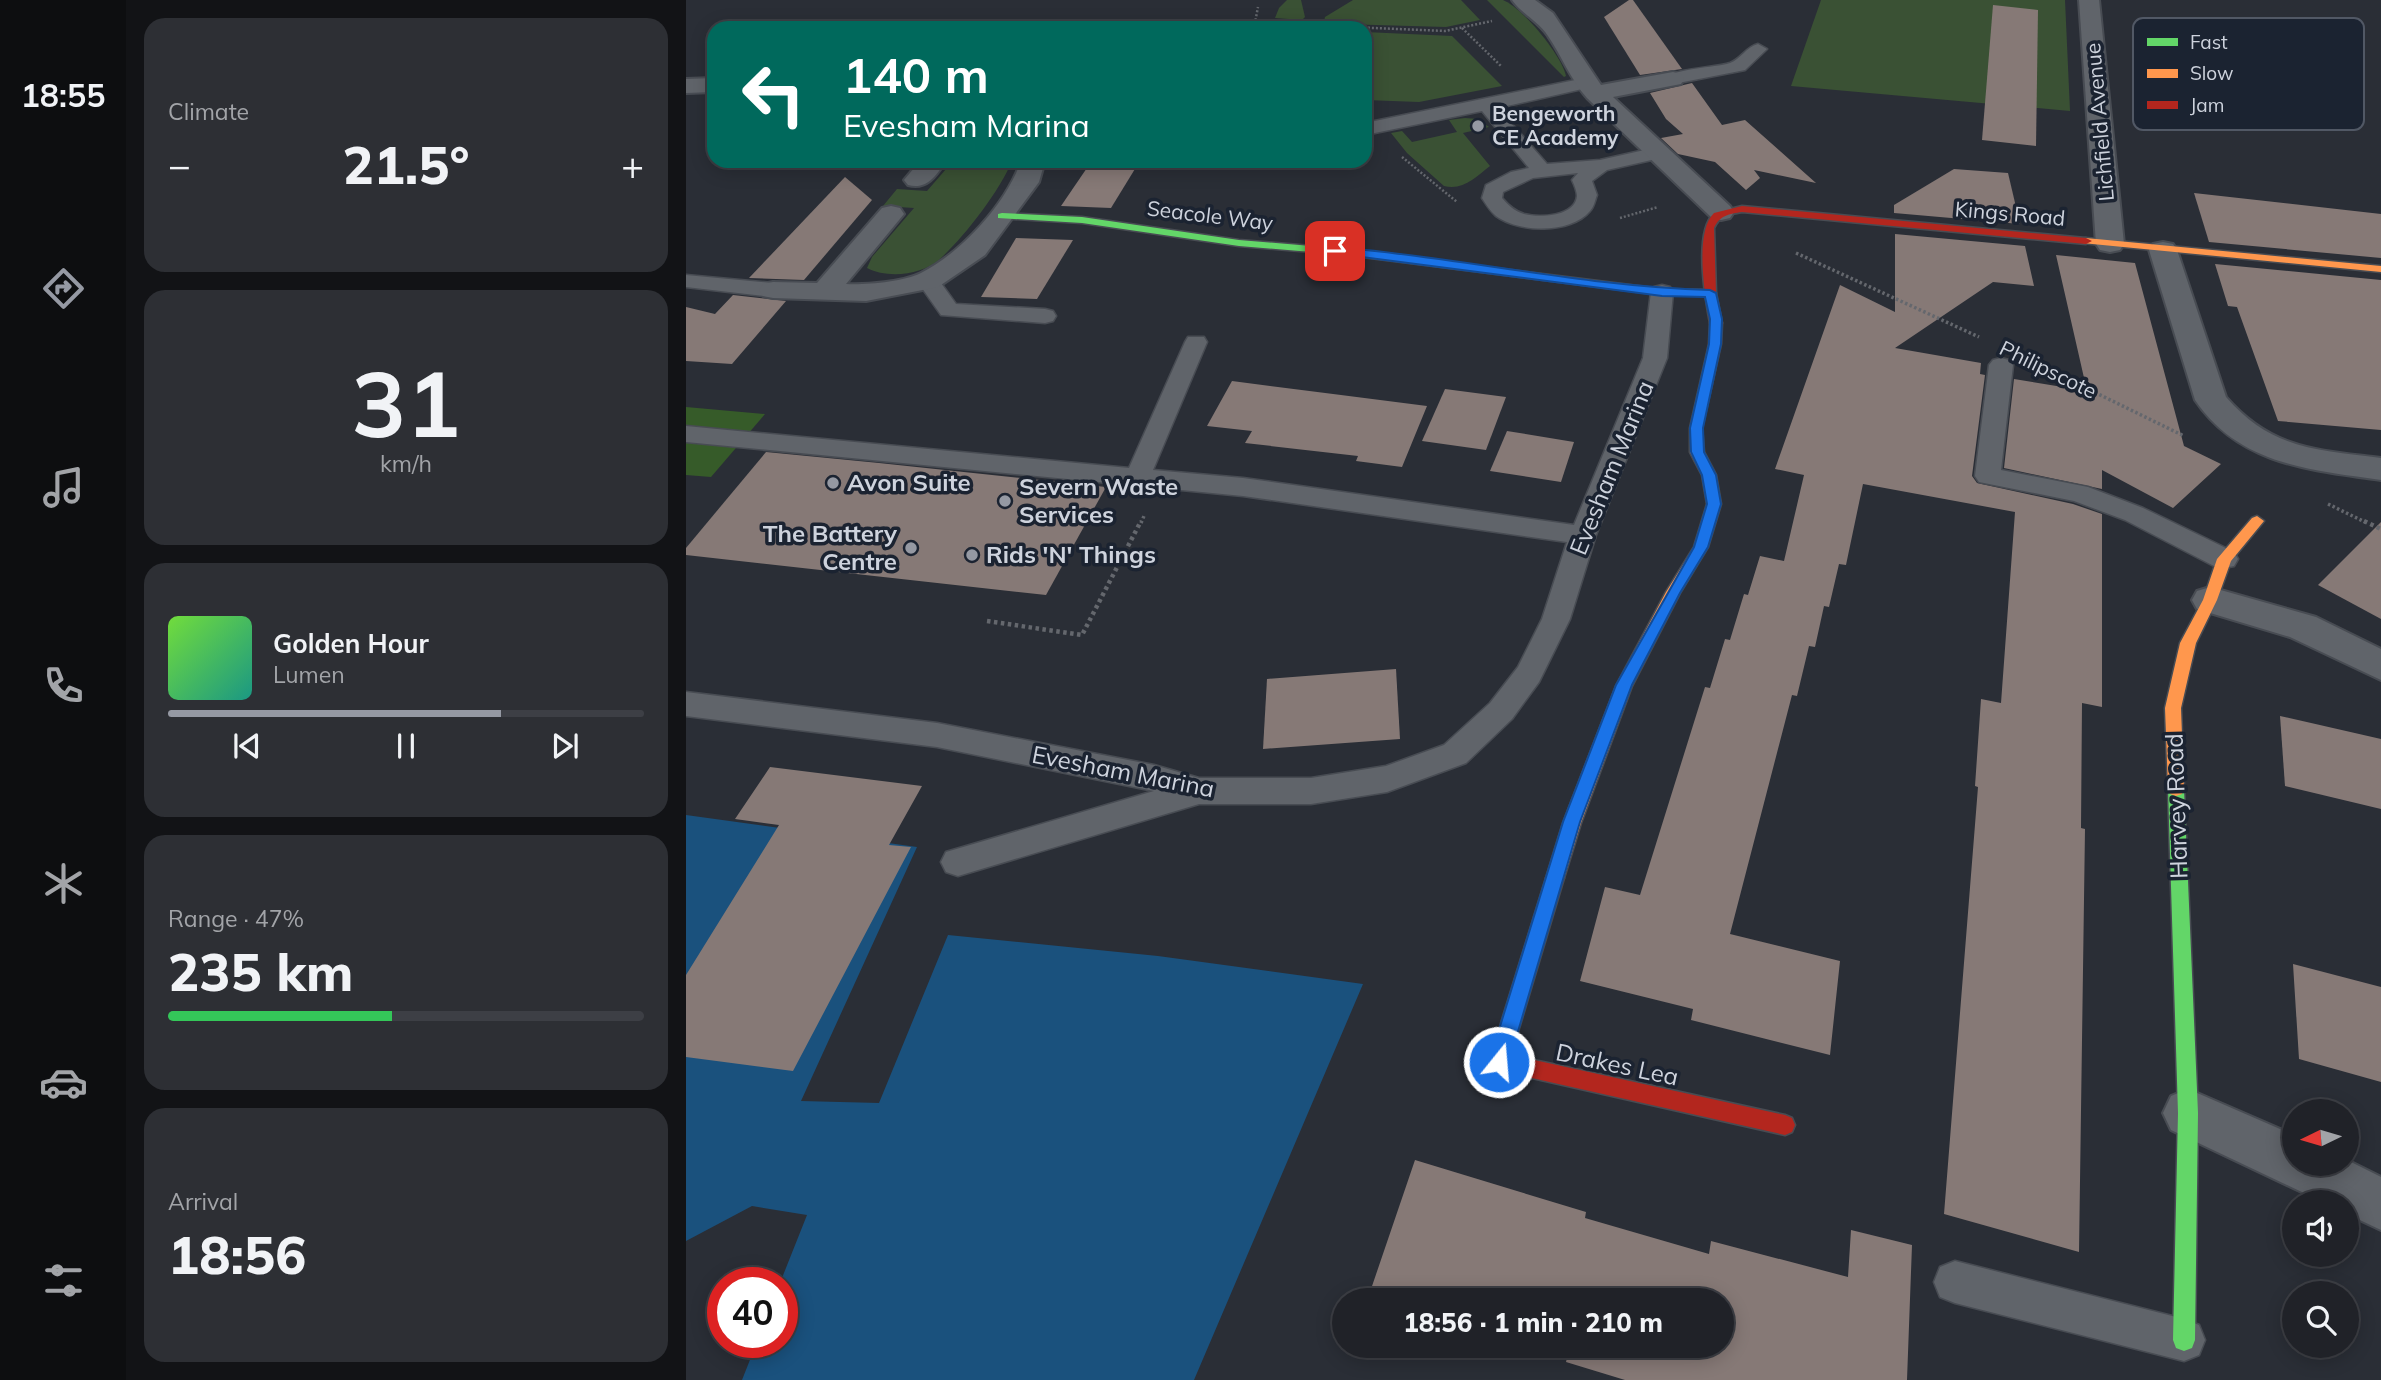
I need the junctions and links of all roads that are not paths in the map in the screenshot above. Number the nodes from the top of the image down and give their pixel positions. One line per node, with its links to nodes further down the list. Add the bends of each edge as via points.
1 (1522, 0): 7 (street, via 1559,36)
2 (2089, 0): 17 (street, Lichfield Avenue)
3 (1758, 49): 4 (lane, via 1739,66)
4 (1674, 79): 7 (street)
5 (707, 85): 6 (street)
6 (686, 86)
7 (1590, 88): 8 (lane); 10 (street)
8 (1486, 105): 9 (lane); 13 (lane)
9 (1372, 128)
10 (1658, 153): 11 (lane); 14 (street)
11 (1600, 166): 13 (lane); 13 (lane, via 1581,180 1589,191 1584,206 1561,220 1515,219 1495,205 1493,189 1504,181)
12 (1031, 168): 16 (street)
13 (1542, 171)
14 (1721, 212): 17 (street, Kings Road, via 1742,209); 25 (street, via 1712,218 1709,228)
15 (891, 214): 24 (street)
16 (1002, 216): 21 (street, via 975,249); 23 (street, Seacole Way, via 1082,220)
17 (2110, 244): 18 (street, Kings Road)
18 (2163, 250): 19 (street, Kings Road); 30 (street, via 2211,400 2222,415 2300,457)
19 (2381, 270)
20 (686, 281): 22 (lane)
21 (928, 281): 24 (street, via 866,293); 26 (lane, via 949,310)
22 (773, 290): 24 (street)
23 (1662, 292): 25 (street); 33 (lane, Evesham Marina, via 1655,358)
24 (823, 293)
25 (1710, 293): 41 (street, Drakes Lea, via 1715,344 1696,428 1698,452 1709,475 1714,504 1701,547 1624,685 1572,822 1499,1062)
26 (1045, 316)
27 (1196, 342): 31 (lane)
28 (2001, 365): 34 (lane, via 1988,476 2079,493 2134,514)
29 (686, 434): 31 (lane)
30 (2381, 469)
31 (1138, 476): 33 (lane)
32 (2257, 521): 34 (street, Harvey Road)
33 (1583, 535): 38 (lane, Evesham Marina, via 1556,619 1529,674 1501,711 1455,754 1387,779 1311,791)
34 (2224, 559): 35 (street, Harvey Road)
35 (2210, 600): 36 (street, via 2303,627); 40 (street, Harvey Road, via 2188,643 2174,708)
36 (2381, 666)
37 (686, 704): 38 (lane, Evesham Marina, via 937,735)
38 (1199, 791): 39 (lane)
39 (958, 862)
40 (2188, 1113): 42 (street); 46 (street, Harvey Road)
41 (1785, 1125)
42 (2282, 1156)
43 (2325, 1176): 44 (street)
44 (2381, 1204)
45 (1955, 1282): 46 (lane)
46 (2184, 1340)

